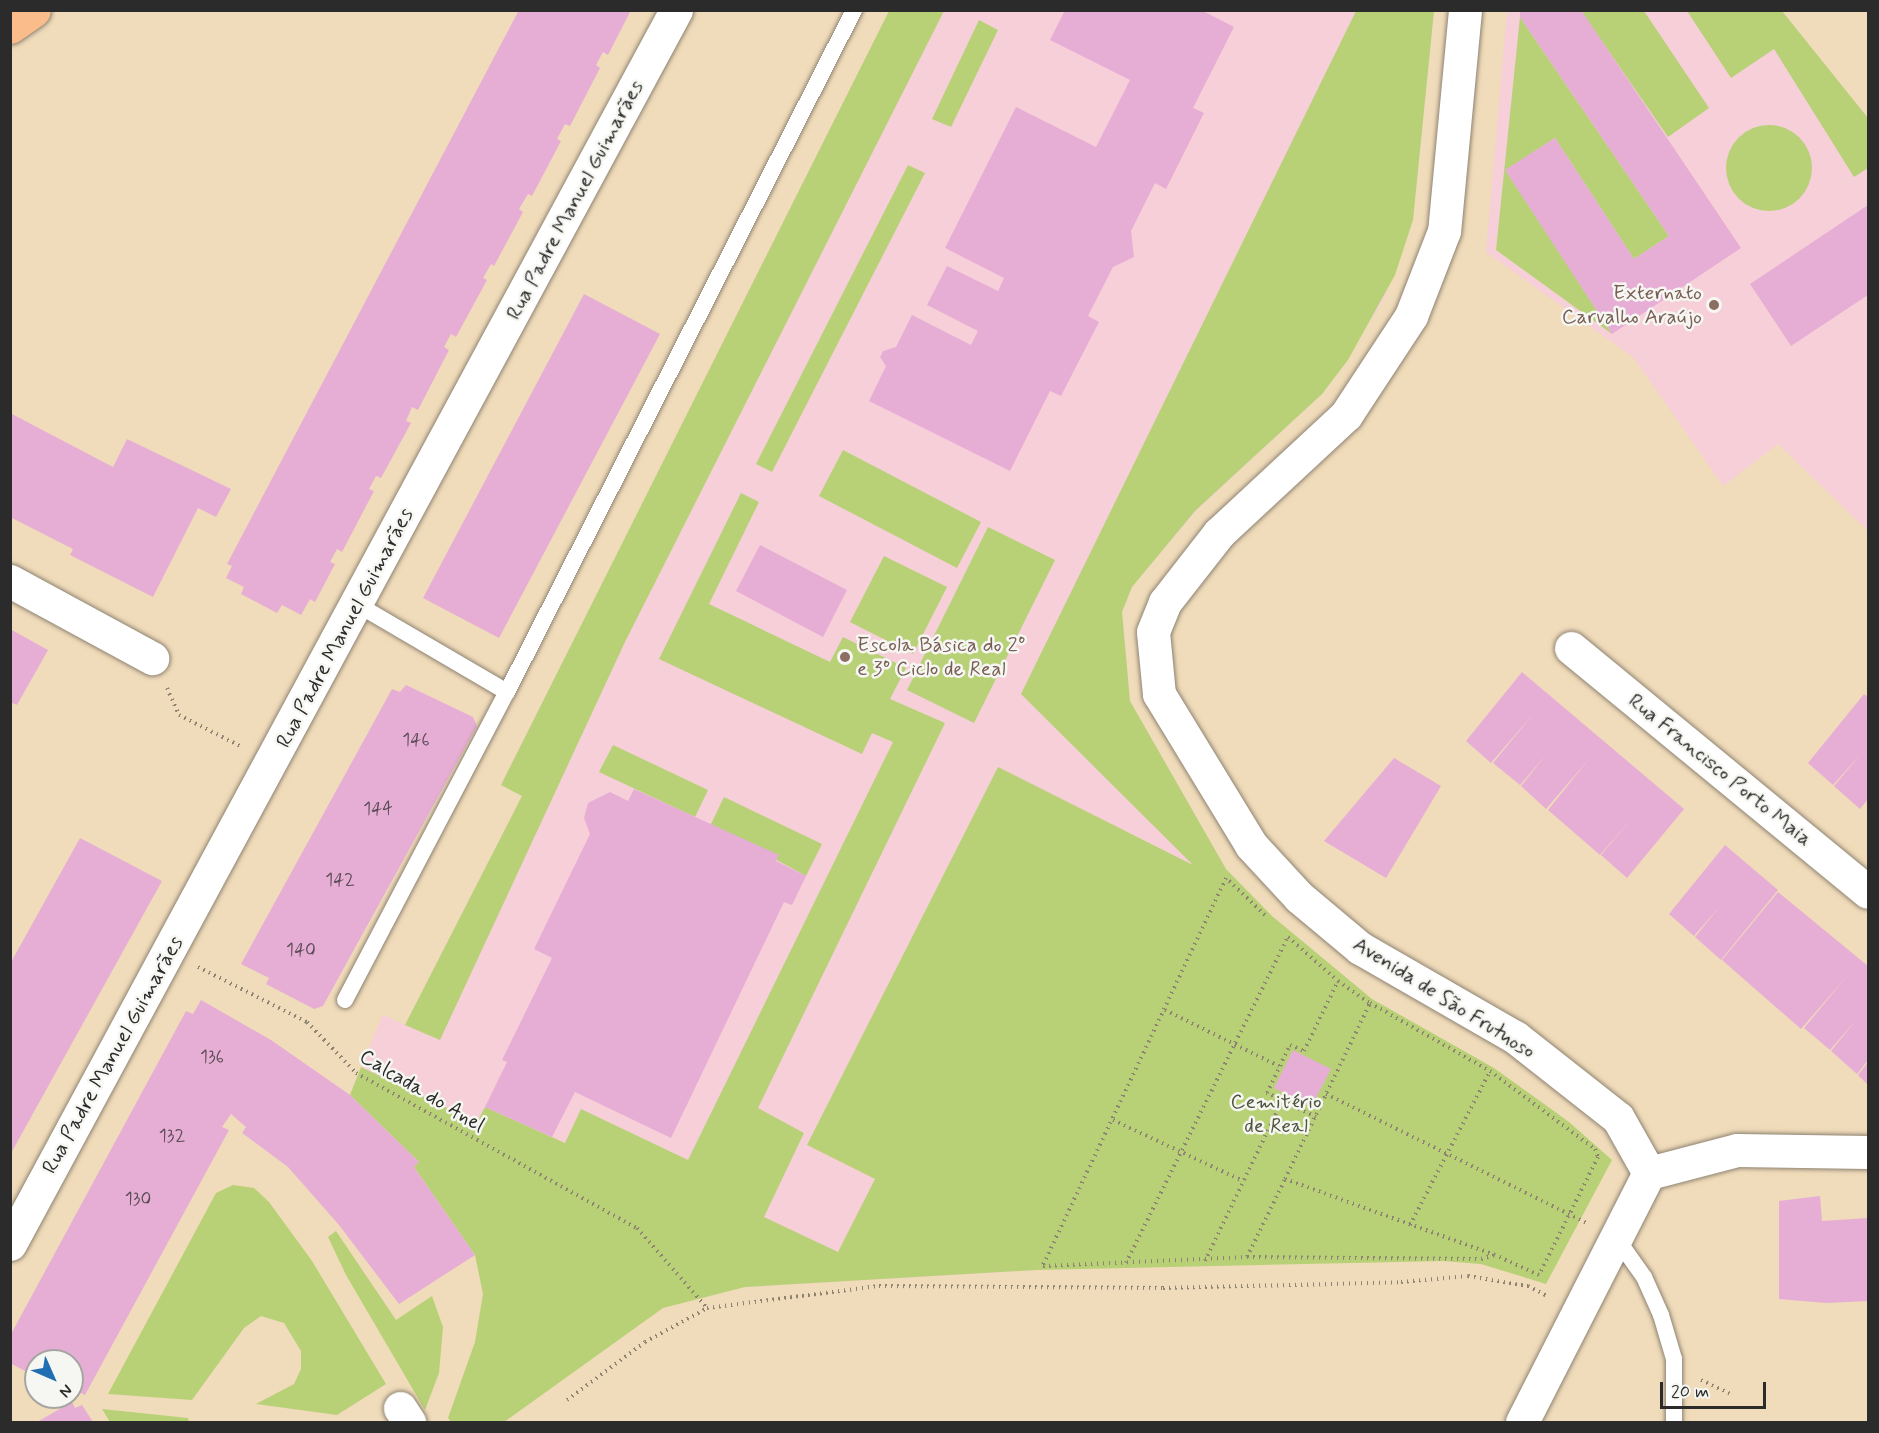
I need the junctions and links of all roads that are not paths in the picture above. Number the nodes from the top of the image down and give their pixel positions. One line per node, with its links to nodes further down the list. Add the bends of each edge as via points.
1 (34, 10): 5 (main road)
2 (676, 10): 7 (street, Rua Padre Manuel Guimarães)
3 (854, 10): 10 (lane)
4 (1465, 10): 14 (street, Avenida de São Frutuoso, via 1444,231 1411,316 1346,415 1219,533 1165,602 1153,632 1159,694 1251,845 1299,897 1360,948 1515,1037 1618,1118)
5 (10, 27)
6 (10, 581): 9 (street)
7 (358, 605): 10 (lane); 16 (street, Rua Padre Manuel Guimarães)
8 (1571, 648): 11 (street, Rua Francisco Porto Maia)
9 (152, 658)
10 (507, 692): 12 (lane)
11 (1869, 892)
12 (345, 1000)
13 (1869, 1152): 14 (street, via 1737,1150)
14 (1649, 1173): 15 (street)
15 (1617, 1239): 17 (street); 18 (lane, via 1644,1277 1661,1315 1674,1359)
16 (10, 1244)
17 (1522, 1422)
18 (1674, 1422)

